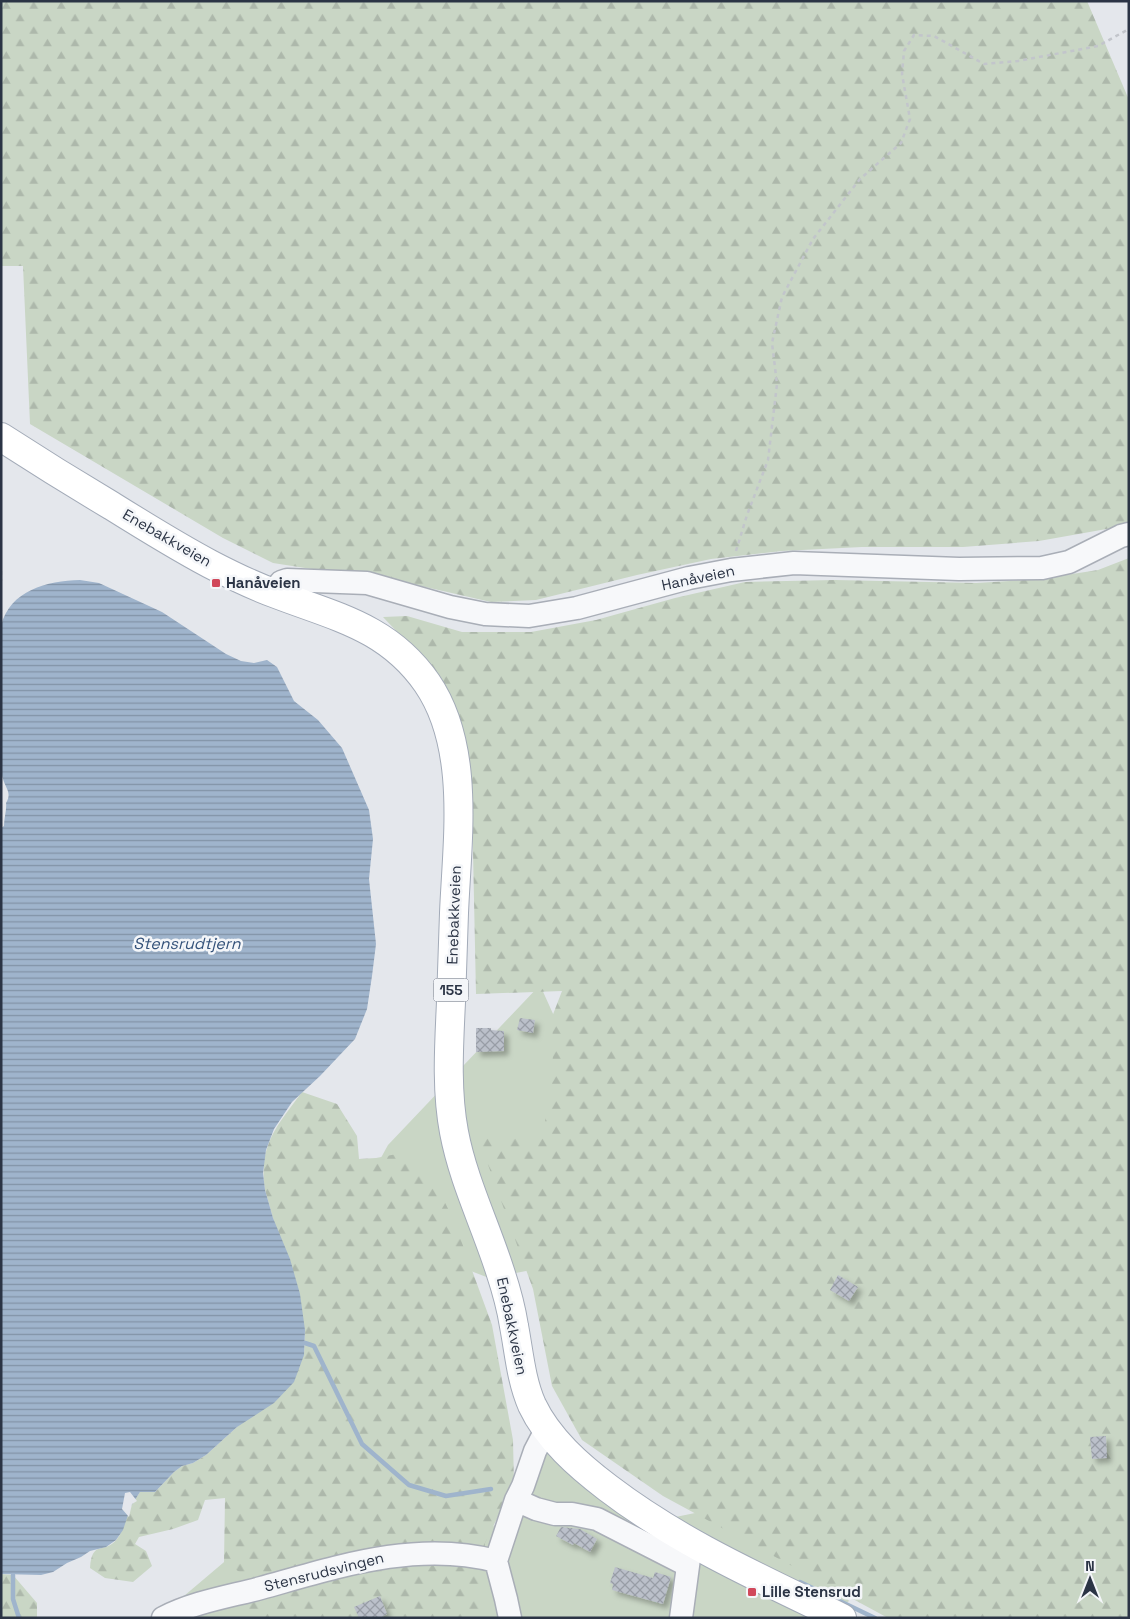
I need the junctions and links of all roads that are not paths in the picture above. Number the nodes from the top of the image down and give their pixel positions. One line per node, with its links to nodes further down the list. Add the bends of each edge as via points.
1 (2, 440): 3 (main road, Enebakkveien / 155, via 184,550)
2 (1129, 534): 3 (street, Hanåveien, via 1069,562 1042,568 960,569 794,563 689,578 577,608 529,616 485,614 443,606 367,583 287,580 281,582)
3 (274, 593): 4 (main road, Enebakkveien / 155, via 346,619 391,645 428,685 450,733 458,798 449,1038 452,1122 458,1154 504,1283 526,1389)
4 (546, 1428): 5 (street); 6 (main road, Enebakkveien / 155, via 597,1479)
5 (516, 1500): 6 (street, via 555,1514 597,1519); 7 (street)
6 (690, 1554): 10 (street); 11 (main road, Enebakkveien / 155, via 742,1570)
7 (496, 1561): 8 (street, Stensrudsvingen, via 442,1554 371,1559 195,1604); 9 (street)
8 (163, 1618)
9 (510, 1618)
10 (681, 1618)
11 (842, 1618)

